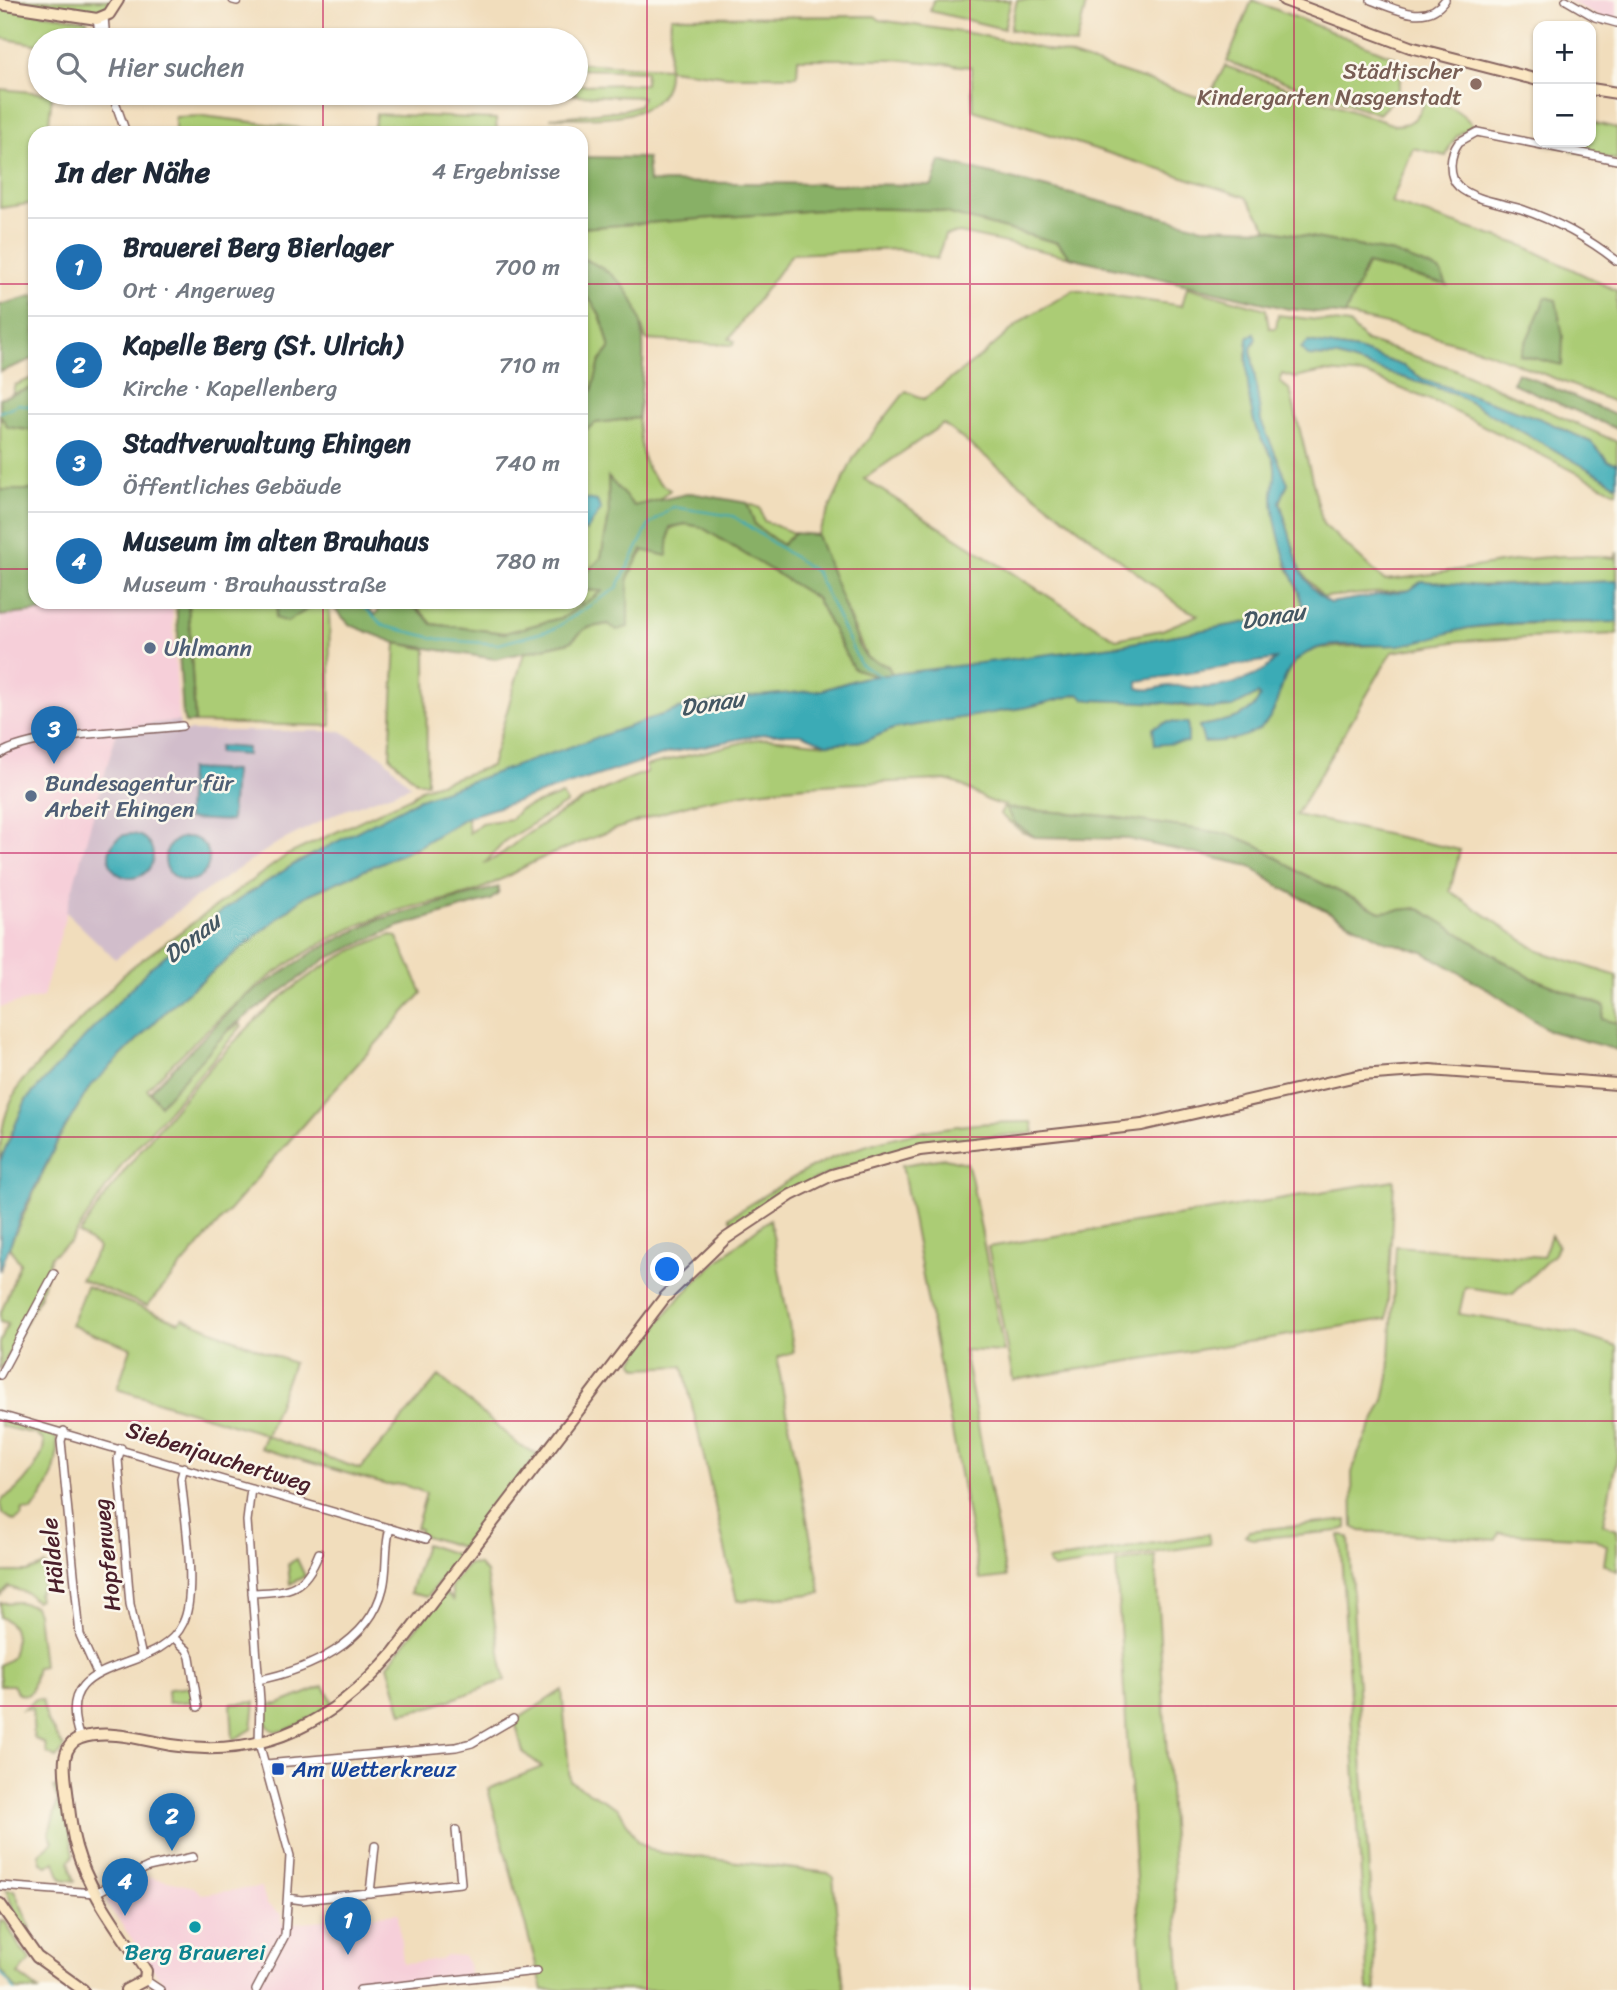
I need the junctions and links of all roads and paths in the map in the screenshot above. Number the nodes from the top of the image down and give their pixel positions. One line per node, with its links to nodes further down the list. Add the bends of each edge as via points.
1 (118, 0): 9 (street)
2 (1284, 0): 8 (street)
3 (1297, 0): 8 (street)
4 (1371, 0): 5 (street, via 1418,15 1437,9)
5 (1445, 0)
6 (1566, 0): 10 (street, via 1595,17)
7 (0, 4): 9 (street)
8 (1311, 11): 13 (street, via 1433,54)
9 (101, 18): 11 (street); 12 (street)
10 (1617, 23)
11 (101, 28)
12 (104, 28)
13 (1533, 79)
14 (1596, 90): 15 (street)
15 (1617, 93)
16 (113, 105): 17 (street)
17 (122, 126)
18 (1572, 147): 19 (street)
19 (1571, 151): 20 (street); 21 (street, via 1477,132 1455,147 1452,171 1457,186 1465,191 1544,217)
20 (1617, 160)
21 (1617, 261)
22 (182, 726): 23 (street, via 42,741)
23 (0, 754)
24 (1617, 1084): 43 (street, via 1430,1070 1361,1075 1142,1125 920,1150 832,1175 791,1195 725,1239 665,1297 371,1678 314,1722)
25 (54, 1274): 26 (street)
26 (0, 1375)
27 (0, 1415): 28 (street, Siebenjauchertweg)
28 (64, 1431): 29 (street, Siebenjauchertweg); 38 (street, Häldele, via 61,1441 80,1635)
29 (121, 1448): 30 (street, Siebenjauchertweg); 37 (street, Hopfenweg, via 118,1459 127,1574)
30 (184, 1468): 31 (street, Siebenjauchertweg); 36 (street, via 190,1594 185,1620)
31 (251, 1488): 32 (street, Siebenjauchertweg); 35 (street, via 247,1521)
32 (390, 1528): 33 (street, Siebenjauchertweg); 39 (street, via 382,1591 370,1616 340,1647 298,1671)
33 (426, 1539)
34 (318, 1553): 35 (street, via 310,1575 300,1584 288,1590)
35 (252, 1593): 39 (street)
36 (174, 1638): 37 (street); 40 (street, via 190,1657)
37 (142, 1657): 38 (street)
38 (97, 1673): 42 (street, via 75,1699 73,1718)
39 (258, 1680): 43 (street)
40 (198, 1707)
41 (513, 1719): 44 (street, via 472,1744 456,1747)
42 (79, 1738): 43 (street, via 112,1735 208,1748); 49 (street, via 65,1754 64,1765 75,1845)
43 (260, 1743): 44 (street)
44 (266, 1764): 51 (street, via 290,1856)
45 (456, 1830): 50 (street, via 461,1883)
46 (375, 1846): 50 (street)
47 (193, 1857): 49 (street, via 148,1867)
48 (0, 1886): 49 (street)
49 (95, 1893): 54 (street, via 146,1971)
50 (370, 1893): 51 (street)
51 (288, 1898): 58 (street, via 282,1944)
52 (0, 1904): 55 (street, via 37,1957)
53 (537, 1971): 59 (street)
54 (145, 1980): 56 (street); 57 (street)
55 (83, 1990)
56 (126, 1990)
57 (160, 1990)
58 (256, 1990)
59 (360, 1990)

